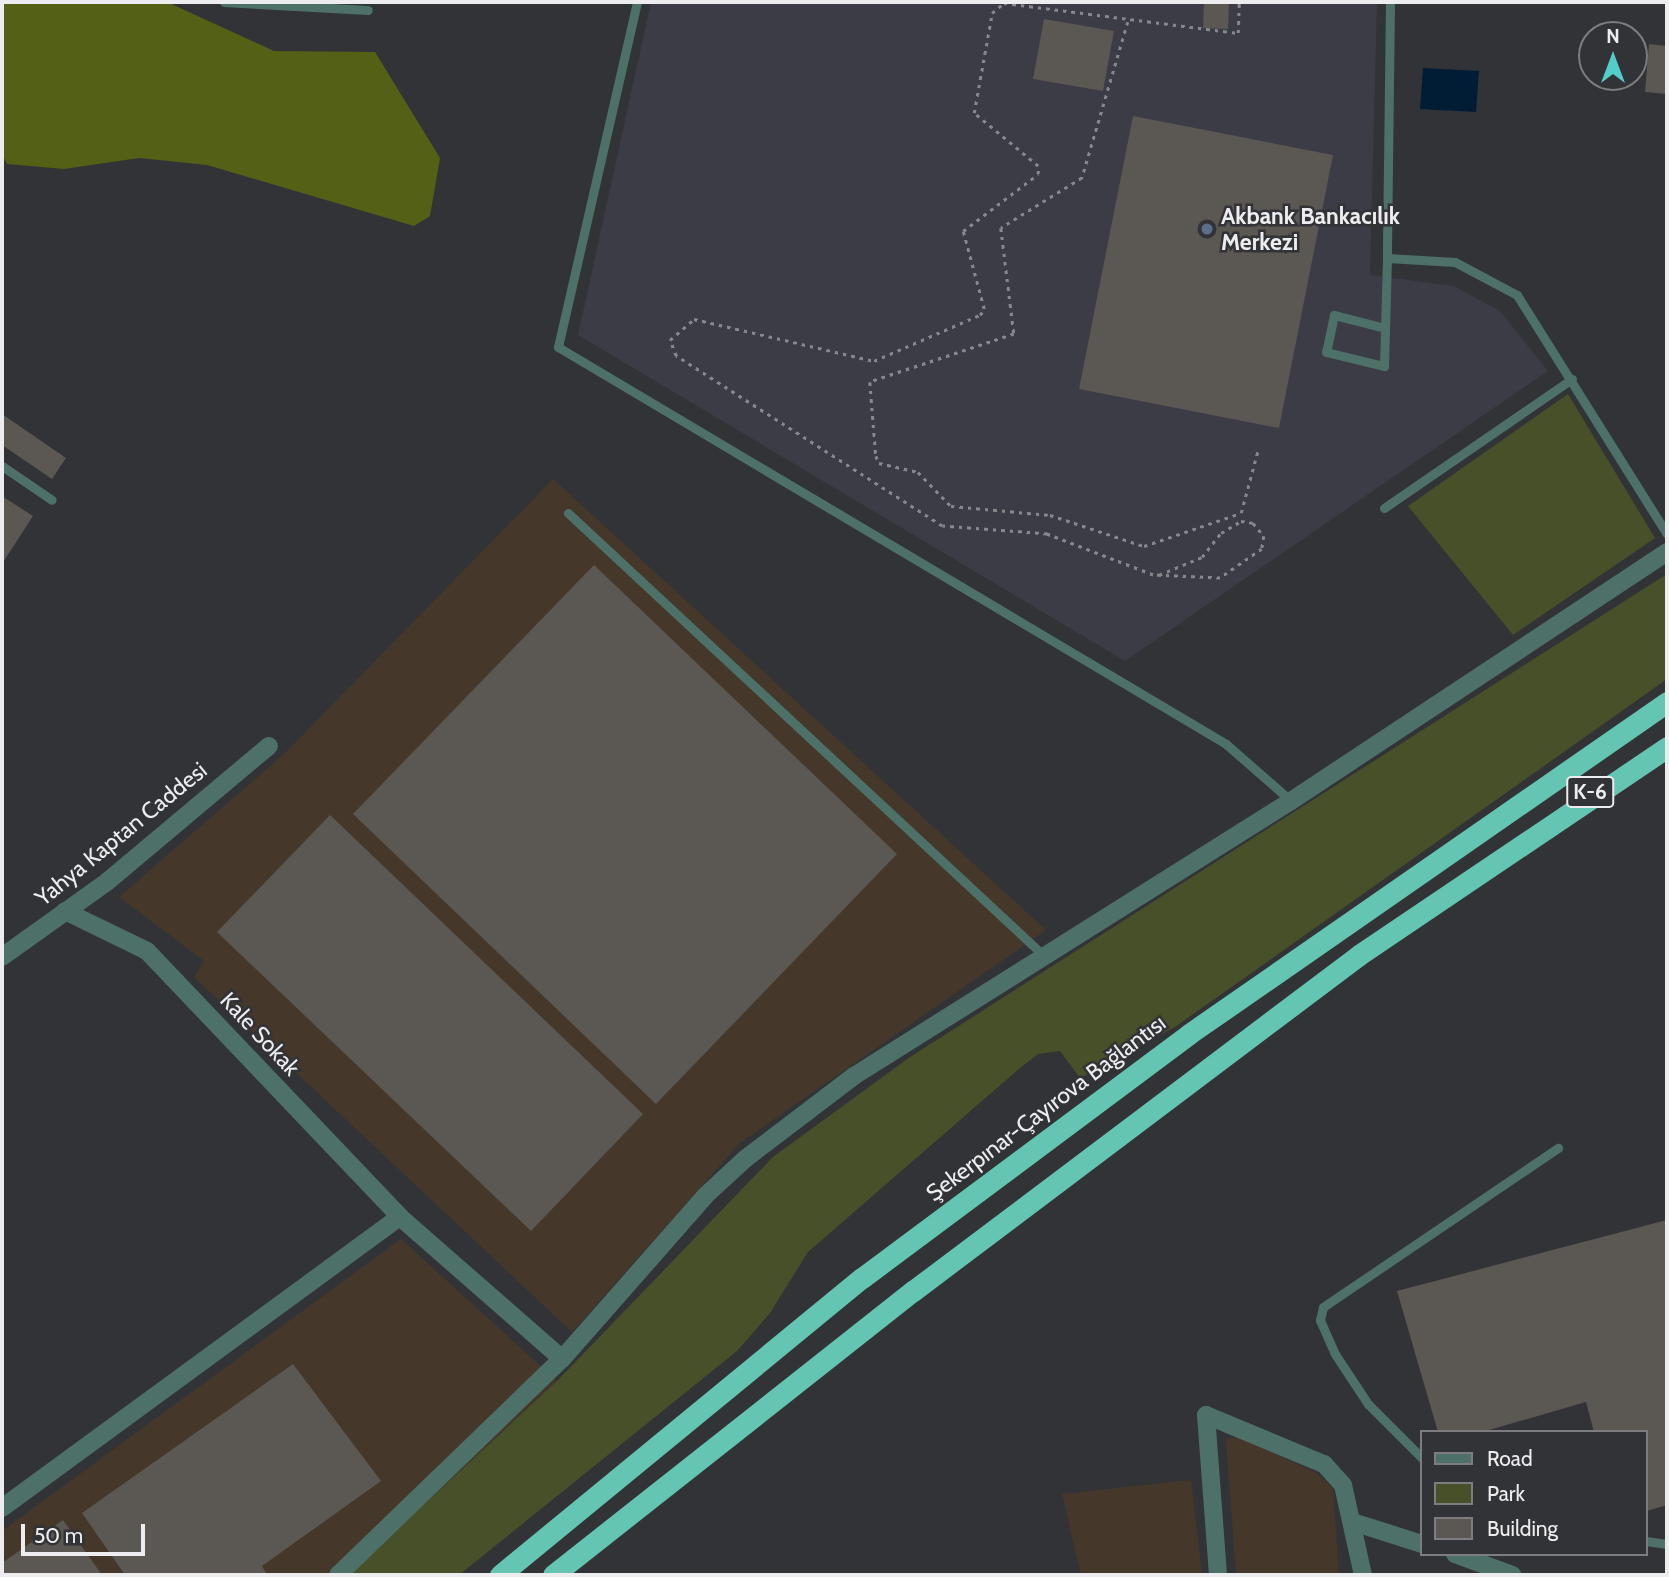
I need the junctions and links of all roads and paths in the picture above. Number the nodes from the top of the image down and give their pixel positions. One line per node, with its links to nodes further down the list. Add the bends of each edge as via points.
1 (224, 2): 5 (lane)
2 (637, 2): 22 (lane, via 558,347 1226,744)
3 (1239, 2): 6 (path, via 1238,33)
4 (1390, 2): 7 (lane)
5 (368, 10)
6 (1128, 22): 10 (path, via 1082,178 1001,228 1014,334 870,382 876,456 879,463 918,472 951,506 1050,515 1144,546 1241,513); 17 (path, via 1004,3 992,13 974,113 1038,166 1038,174 963,231 984,309 980,315 874,361 694,319 670,340 670,349 942,526 1047,534)
7 (1387, 258): 8 (lane); 9 (lane, via 1455,262 1517,295)
8 (1385, 328): 8 (lane, via 1384,366 1326,352 1334,315)
9 (1572, 379): 13 (lane); 15 (lane)
10 (1258, 450)
11 (2, 466): 12 (lane)
12 (52, 500)
13 (1384, 508)
14 (568, 513): 25 (lane)
15 (1667, 534)
16 (1667, 552): 22 (street)
17 (1159, 575): 17 (path, via 1202,557 1222,533 1241,521 1253,523 1264,536 1262,549 1220,578)
18 (1667, 700): 38 (highway, Şekerpınar-Çayırova Bağlantısı, via 1189,1034 862,1278)
19 (1667, 734): 23 (highway, K-6)
20 (268, 746): 24 (street, Yahya Kaptan Caddesi)
21 (1667, 747): 23 (highway, K-6)
22 (1292, 801): 25 (street)
23 (1513, 850): 39 (highway, via 1359,955 1126,1130)
24 (65, 911): 26 (street, Yahya Kaptan Caddesi); 28 (street, Kale Sokak, via 147,951)
25 (1042, 954): 29 (street, via 854,1076 745,1158 705,1196)
26 (2, 957)
27 (1558, 1148): 30 (lane, via 1323,1307 1320,1320 1335,1354 1368,1404)
28 (400, 1217): 29 (street, Kale Sokak); 31 (street)
29 (562, 1359): 37 (street)
30 (1420, 1456)
31 (2, 1508)
32 (1356, 1523): 34 (street); 40 (street, via 1343,1485 1324,1464 1206,1415); 41 (street)
33 (1648, 1541): 35 (lane)
34 (1420, 1543)
35 (1667, 1544)
36 (1460, 1556): 42 (street)
37 (338, 1575)
38 (500, 1575)
39 (553, 1575)
40 (1218, 1575)
41 (1363, 1575)
42 (1512, 1575)

